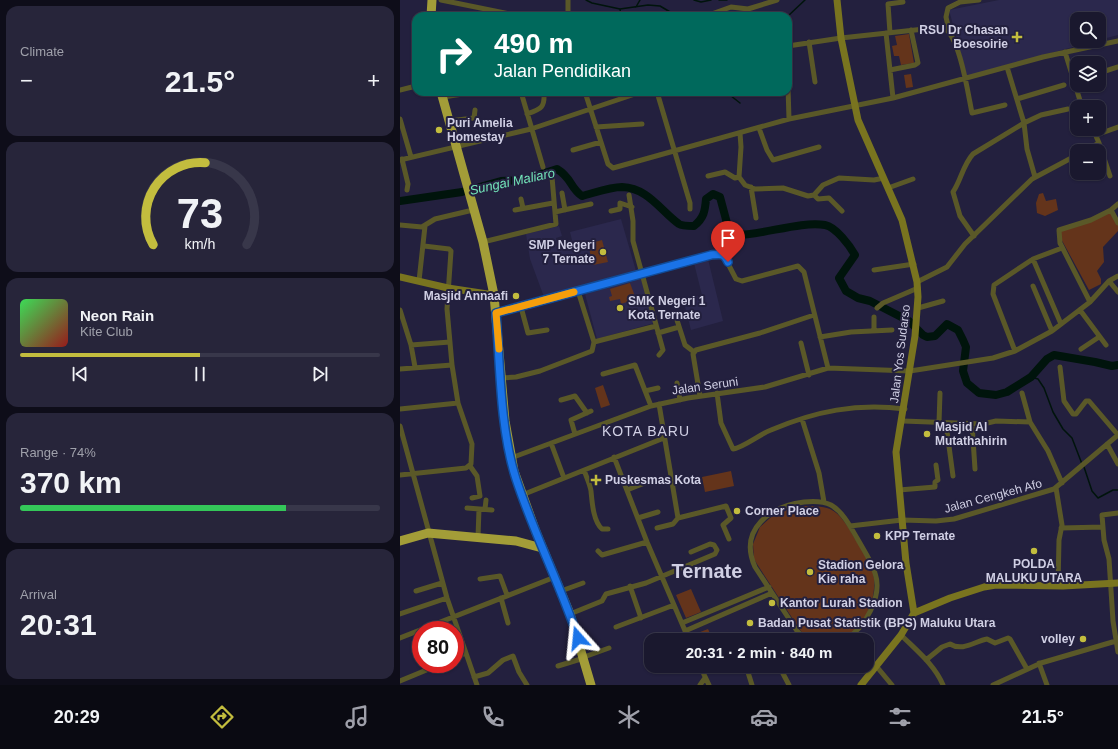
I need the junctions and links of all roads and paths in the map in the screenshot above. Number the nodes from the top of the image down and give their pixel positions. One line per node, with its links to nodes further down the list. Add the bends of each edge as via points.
1 (432, 0): 8 (highway)
2 (441, 0): 9 (street)
3 (568, 0): 10 (street)
4 (777, 0): 11 (street, via 748,9 731,6)
5 (837, 0): 15 (street, Jalan Yos Sudarso)
6 (980, 0): 13 (street, via 960,2 948,8 946,17)
7 (903, 2): 14 (street, via 888,3)
8 (431, 12)
9 (500, 12)
10 (568, 12)
11 (716, 12)
12 (911, 30): 13 (street, via 944,27); 14 (street); 23 (street, via 918,63)
13 (949, 30): 25 (street)
14 (888, 33): 15 (street); 23 (street)
15 (841, 38): 17 (street); 40 (street, Jalan Yos Sudarso)
16 (1118, 41): 19 (street)
17 (809, 42): 18 (street); 26 (street)
18 (792, 45)
19 (1065, 52): 20 (street); 22 (street)
20 (1070, 65)
21 (1118, 67): 24 (street)
22 (1007, 68): 25 (street); 38 (street)
23 (890, 70): 37 (street)
24 (1106, 71)
25 (966, 80): 37 (street); 39 (street, via 972,114)
26 (815, 82)
27 (1064, 85): 38 (street)
28 (412, 87): 29 (street)
29 (400, 90)
30 (443, 96): 47 (highway)
31 (521, 96): 44 (street)
32 (544, 96): 44 (street, via 543,107)
33 (585, 96): 41 (street)
34 (628, 96): 41 (street)
35 (658, 96): 62 (street)
36 (788, 96): 46 (street)
37 (893, 98): 40 (street)
38 (1017, 99): 48 (street)
39 (1005, 105)
40 (855, 107): 46 (street); 72 (street, Jalan Yos Sudarso, via 858,120)
41 (589, 108): 50 (street); 53 (street)
42 (1068, 109): 48 (street, via 1041,115)
43 (475, 110): 47 (street, via 474,118)
44 (527, 114): 53 (street)
45 (400, 119): 63 (street)
46 (789, 119): 52 (street)
47 (449, 121): 59 (highway)
48 (1024, 123): 71 (street, via 1027,149); 98 (street, via 974,154 954,190 954,200 960,216)
49 (642, 124): 50 (street)
50 (596, 127): 57 (street)
51 (1118, 127): 54 (street)
52 (760, 128): 55 (street); 60 (street, via 771,159)
53 (531, 129): 59 (street); 66 (street)
54 (1106, 131)
55 (740, 133): 62 (street); 70 (street)
56 (1096, 136): 58 (street)
57 (601, 142): 61 (street); 62 (street, via 608,164 613,168)
58 (1099, 143): 69 (street)
59 (456, 146): 63 (street); 87 (highway)
60 (819, 147)
61 (573, 150)
62 (675, 150): 86 (street)
63 (411, 157): 65 (street)
64 (1070, 159): 71 (street)
65 (401, 160): 76 (street, via 408,184)
66 (544, 167)
67 (550, 174): 81 (street)
68 (708, 176): 70 (street, via 725,172 735,178)
69 (1110, 176)
70 (738, 177): 74 (street, via 745,185)
71 (1035, 177): 98 (street)
72 (884, 178): 75 (street, Jalan Yos Sudarso); 78 (street, via 840,178 823,185)
73 (913, 179): 75 (street)
74 (751, 187): 78 (street, via 783,188 803,195); 94 (street)
75 (888, 188): 103 (street, Jalan Yos Sudarso, via 902,220)
76 (407, 190)
77 (562, 192): 89 (street)
78 (814, 195): 92 (street, via 818,199 829,198)
79 (629, 196): 84 (street)
80 (521, 199): 85 (street)
81 (553, 203): 85 (street); 93 (street)
82 (591, 204): 89 (street)
83 (1118, 204): 90 (street)
84 (632, 207): 91 (street, via 620,203 620,209); 105 (street, via 633,241)
85 (523, 208): 88 (street)
86 (690, 209)
87 (473, 210): 97 (street, via 434,219); 99 (highway)
88 (515, 210)
89 (565, 210): 93 (street)
90 (1111, 210): 95 (street); 101 (street, via 1091,220 1059,230)
91 (611, 211)
92 (842, 211)
93 (555, 212): 99 (street, via 557,221 554,225)
94 (756, 218)
95 (1118, 223)
96 (400, 225): 97 (street)
97 (425, 226): 100 (street)
98 (974, 236): 110 (street, via 947,267)
99 (483, 242): 115 (highway)
100 (424, 246): 108 (street); 112 (street, via 451,250)
101 (1062, 248): 102 (street); 117 (street)
102 (1033, 260): 127 (street); 143 (street, via 995,284 992,289)
103 (914, 264): 104 (street); 110 (street, Jalan Yos Sudarso)
104 (874, 270)
105 (641, 274): 113 (street); 124 (street, via 721,254 738,281 798,266 804,272); 128 (street)
106 (400, 276): 108 (street)
107 (1118, 276): 109 (street, Jalan Seruni)
108 (419, 281): 112 (street)
109 (1109, 281): 114 (street); 117 (street, Jalan Seruni)
110 (918, 285): 119 (street); 120 (street, Jalan Yos Sudarso)
111 (1033, 286): 133 (street)
112 (448, 288): 115 (street); 137 (street)
113 (578, 291): 118 (street); 138 (street)
114 (1118, 292)
115 (494, 295): 123 (highway)
116 (943, 301): 120 (street)
117 (1090, 302): 122 (street, Jalan Seruni)
118 (521, 306): 123 (street); 130 (street, via 528,334)
119 (877, 308)
120 (918, 308): 151 (street, Jalan Yos Sudarso)
121 (400, 310): 141 (street)
122 (1080, 310): 127 (street, Jalan Seruni); 136 (street)
123 (496, 313): 154 (highway)
124 (814, 315): 135 (street); 144 (street)
125 (676, 317): 129 (street)
126 (874, 317): 132 (street)
127 (1061, 324): 133 (street, Jalan Seruni)
128 (656, 326): 134 (street); 138 (street)
129 (679, 327): 134 (street); 144 (street, via 685,345)
130 (547, 330)
131 (892, 330): 132 (street)
132 (874, 331): 135 (street)
133 (1052, 331): 143 (street, Jalan Seruni)
134 (658, 333): 145 (street, via 663,350)
135 (820, 337): 149 (street)
136 (1099, 337): 140 (street); 142 (street)
137 (450, 342): 141 (street); 146 (street)
138 (594, 342): 154 (street, via 594,350 590,353 528,374)
139 (801, 343): 153 (street)
140 (1106, 345)
141 (411, 346): 147 (street)
142 (1082, 349)
143 (1015, 351): 151 (street, Jalan Seruni, via 962,364)
144 (694, 352): 161 (street)
145 (660, 355)
146 (452, 365): 147 (street); 164 (street)
147 (415, 367): 150 (street)
148 (1060, 367): 177 (street, via 1064,401 1072,412 1076,414 1086,400 1089,401)
149 (828, 368): 151 (street, Jalan Seruni); 153 (street, Jalan Seruni)
150 (400, 369)
151 (910, 371): 168 (street, Jalan Yos Sudarso)
152 (603, 374): 157 (street, via 635,365)
153 (809, 375): 158 (street, Jalan Seruni, via 754,390)
154 (501, 378): 182 (highway)
155 (677, 383): 163 (street)
156 (658, 388): 157 (street)
157 (645, 391): 166 (street)
158 (717, 393): 161 (street, Jalan Seruni); 169 (street, via 721,423 733,449 770,430)
159 (940, 393): 172 (street)
160 (1022, 393): 171 (street)
161 (700, 396): 163 (street, Jalan Seruni)
162 (561, 400): 176 (street, via 575,396 589,412 571,420)
163 (680, 400): 165 (street, Jalan Seruni)
164 (458, 403): 167 (street); 185 (street, via 472,444)
165 (659, 404): 166 (street, Jalan Seruni); 178 (street)
166 (651, 406): 176 (street, Jalan Seruni)
167 (400, 409)
168 (905, 410): 169 (street, via 852,408 821,412); 170 (street, Jalan Yos Sudarso)
169 (802, 419): 200 (street, via 819,473)
170 (903, 421): 172 (street); 196 (street, Jalan Yos Sudarso, via 896,452)
171 (1030, 422): 174 (street, via 996,421); 193 (street, via 1048,451)
172 (939, 423): 173 (street)
173 (946, 424): 174 (street); 190 (street)
174 (972, 424): 186 (street)
175 (400, 426): 188 (street)
176 (575, 434): 179 (street, Jalan Seruni)
177 (1118, 435): 180 (street, Jalan Cengkeh Afo)
178 (664, 438): 181 (street); 208 (street)
179 (551, 443): 182 (street, Jalan Seruni); 191 (street)
180 (1107, 444): 184 (street); 193 (street, Jalan Cengkeh Afo)
181 (614, 457): 187 (street); 195 (street)
182 (511, 458): 197 (highway)
183 (935, 464): 196 (street, via 935,487)
184 (1118, 464)
185 (470, 466): 188 (street); 198 (street, via 476,476 480,496)
186 (975, 468)
187 (584, 470): 191 (street); 214 (street, via 598,525 602,529)
188 (411, 472): 189 (street); 216 (street)
189 (400, 475)
190 (953, 476)
191 (564, 478): 197 (street)
192 (650, 481): 195 (street)
193 (1062, 483): 194 (street, Jalan Cengkeh Afo)
194 (1056, 488): 209 (street, Jalan Cengkeh Afo, via 954,519); 213 (street)
195 (627, 490): 207 (street)
196 (899, 490): 209 (street, Jalan Yos Sudarso)
197 (522, 494): 215 (highway)
198 (472, 498)
199 (486, 500): 203 (street)
200 (824, 502): 210 (street, via 838,510); 233 (street, via 811,501 780,508 767,515 758,525 752,538 752,560)
201 (467, 508): 202 (street)
202 (479, 509): 203 (street); 217 (street)
203 (485, 509): 204 (street)
204 (492, 510)
205 (658, 512): 207 (street)
206 (1118, 513): 211 (street, via 1102,514)
207 (638, 518): 220 (street)
208 (678, 518): 212 (street, via 673,524); 218 (street, via 726,506 731,518 723,525)
209 (902, 520): 210 (street, Jalan Cengkeh Afo); 241 (street, Jalan Yos Sudarso, via 909,590)
210 (850, 526): 251 (street, via 870,561 877,584 871,608)
211 (1103, 527): 213 (street); 230 (street)
212 (657, 528)
213 (1061, 528): 232 (street)
214 (608, 529)
215 (536, 532): 221 (highway); 222 (highway)
216 (428, 533): 217 (highway); 219 (highway); 228 (street)
217 (478, 537): 221 (highway)
218 (728, 539)
219 (400, 541)
220 (647, 542): 223 (street, via 602,555); 225 (street)
221 (526, 543): 222 (highway)
222 (542, 548): 226 (highway)
223 (598, 551)
224 (691, 552): 225 (street, via 710,544 717,550 715,554)
225 (662, 576): 231 (street); 240 (street)
226 (555, 577): 235 (highway); 237 (street)
227 (480, 579): 237 (street, via 500,576)
228 (442, 583): 234 (street); 238 (street)
229 (583, 583): 235 (street)
230 (1114, 584): 232 (street); 254 (street)
231 (630, 586): 243 (street, via 606,594 602,600); 245 (street)
232 (1058, 586): 241 (street, via 984,587)
233 (768, 587): 236 (street); 247 (street)
234 (416, 591)
235 (561, 591): 243 (highway)
236 (772, 593): 249 (street); 250 (street)
237 (506, 595): 239 (street)
238 (447, 598): 242 (street); 244 (street)
239 (501, 598): 244 (street); 246 (street)
240 (674, 605): 245 (street); 247 (street)
241 (914, 613): 252 (street)
242 (400, 614)
243 (570, 614): 258 (highway)
244 (452, 617): 253 (street); 257 (street)
245 (641, 618): 248 (street)
246 (508, 623)
247 (682, 623): 249 (street)
248 (616, 627)
249 (685, 631)
250 (799, 633)
251 (854, 633)
252 (901, 635): 259 (street); 262 (street)
253 (400, 638)
254 (1117, 640): 256 (street); 260 (street)
255 (609, 648): 258 (street)
256 (1118, 652)
257 (465, 653): 268 (street)
258 (584, 657): 261 (street); 273 (highway)
259 (926, 660): 263 (street, via 950,644 957,647 969,646 988,638 995,643 1008,638); 280 (street)
260 (1039, 664): 263 (street); 282 (street)
261 (558, 666)
262 (876, 667): 278 (street); 279 (street)
263 (1027, 669): 281 (street)
264 (419, 673): 270 (street)
265 (703, 673): 269 (street)
266 (748, 673): 276 (street)
267 (783, 673): 277 (street)
268 (474, 677): 271 (street); 272 (street, via 488,673 503,660 513,656)
269 (705, 678): 274 (street); 275 (street)
270 (400, 681)
271 (477, 685)
272 (527, 685)
273 (592, 685)
274 (700, 685)
275 (709, 685)
276 (752, 685)
277 (789, 685)
278 (861, 685)
279 (892, 685)
280 (943, 685)
281 (993, 685)
282 (1047, 685)

